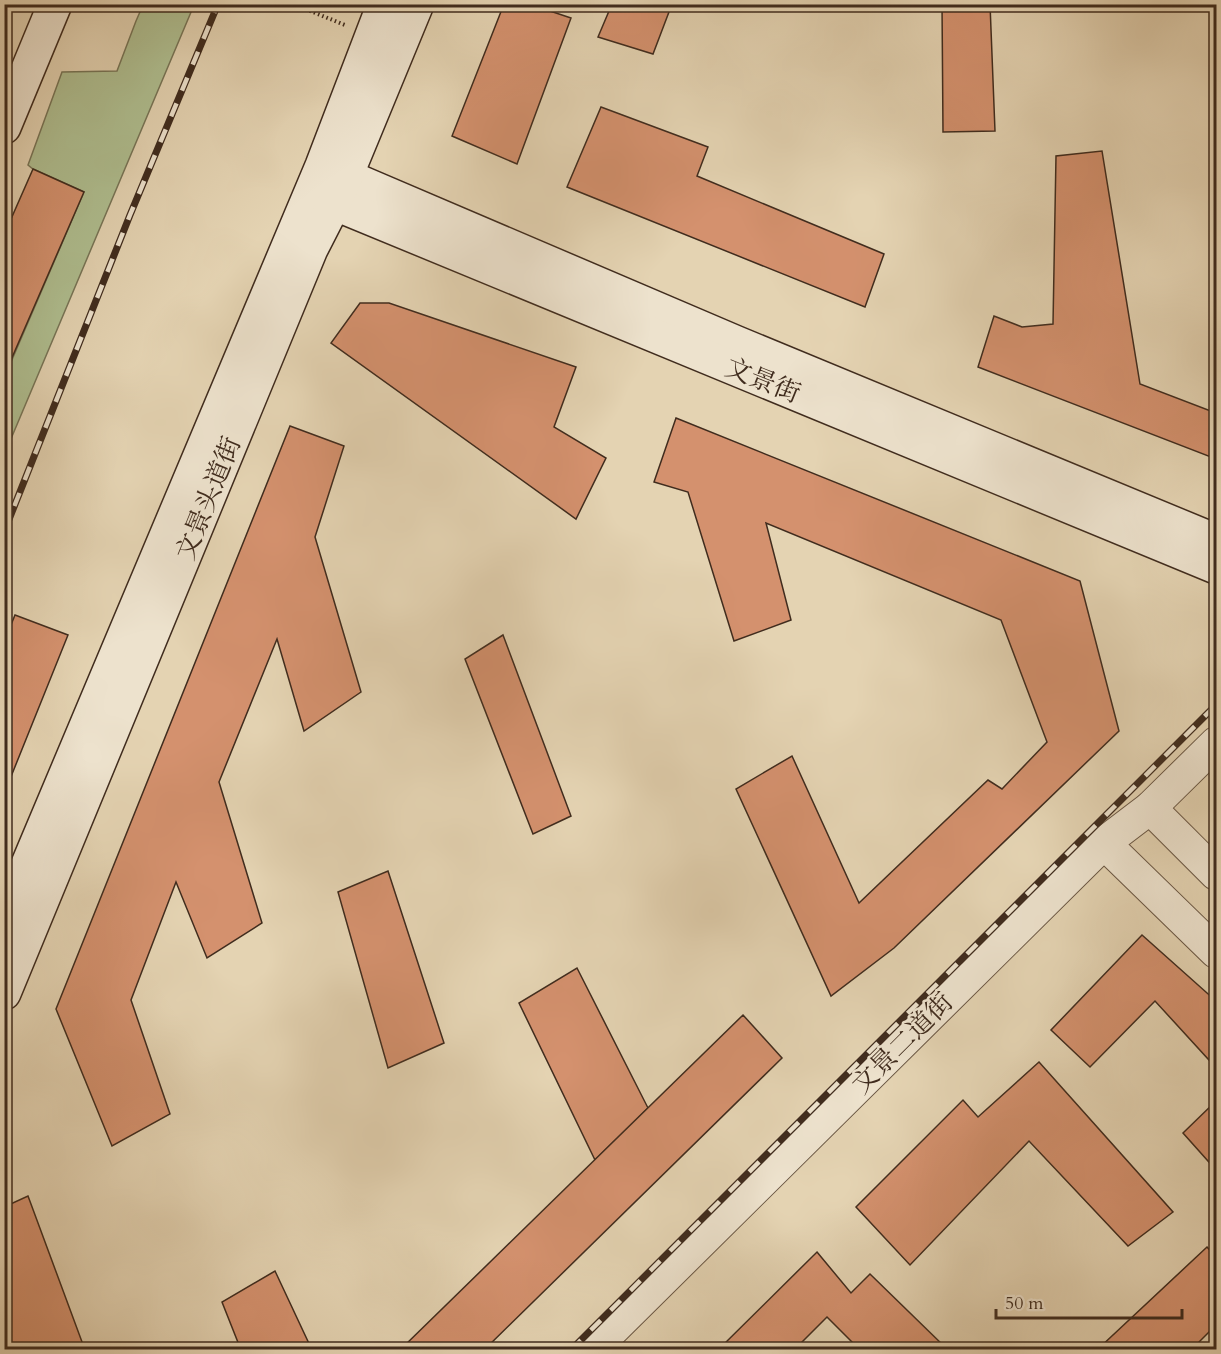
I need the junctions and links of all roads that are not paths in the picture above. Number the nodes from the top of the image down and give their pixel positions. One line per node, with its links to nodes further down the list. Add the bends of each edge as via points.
1 (55, 4): 4 (main road)
2 (384, 4): 5 (main road, 文景头道街)
3 (417, 4): 5 (main road, 文景头道街)
4 (4, 127)
5 (328, 185): 6 (main road, 文景街, via 737,343); 7 (main road, 文景街); 12 (main road, 文景头道街); 14 (main road, 文景头道街, via 310,249)
6 (1216, 541)
7 (1216, 567)
8 (1216, 743): 9 (street, 文景二道街)
9 (1150, 808): 10 (street, 文景二道街); 11 (street)
10 (1104, 843): 13 (street); 15 (street, 文景二道街)
11 (1216, 874)
12 (4, 921)
13 (1216, 952)
14 (4, 993)
15 (592, 1350)

